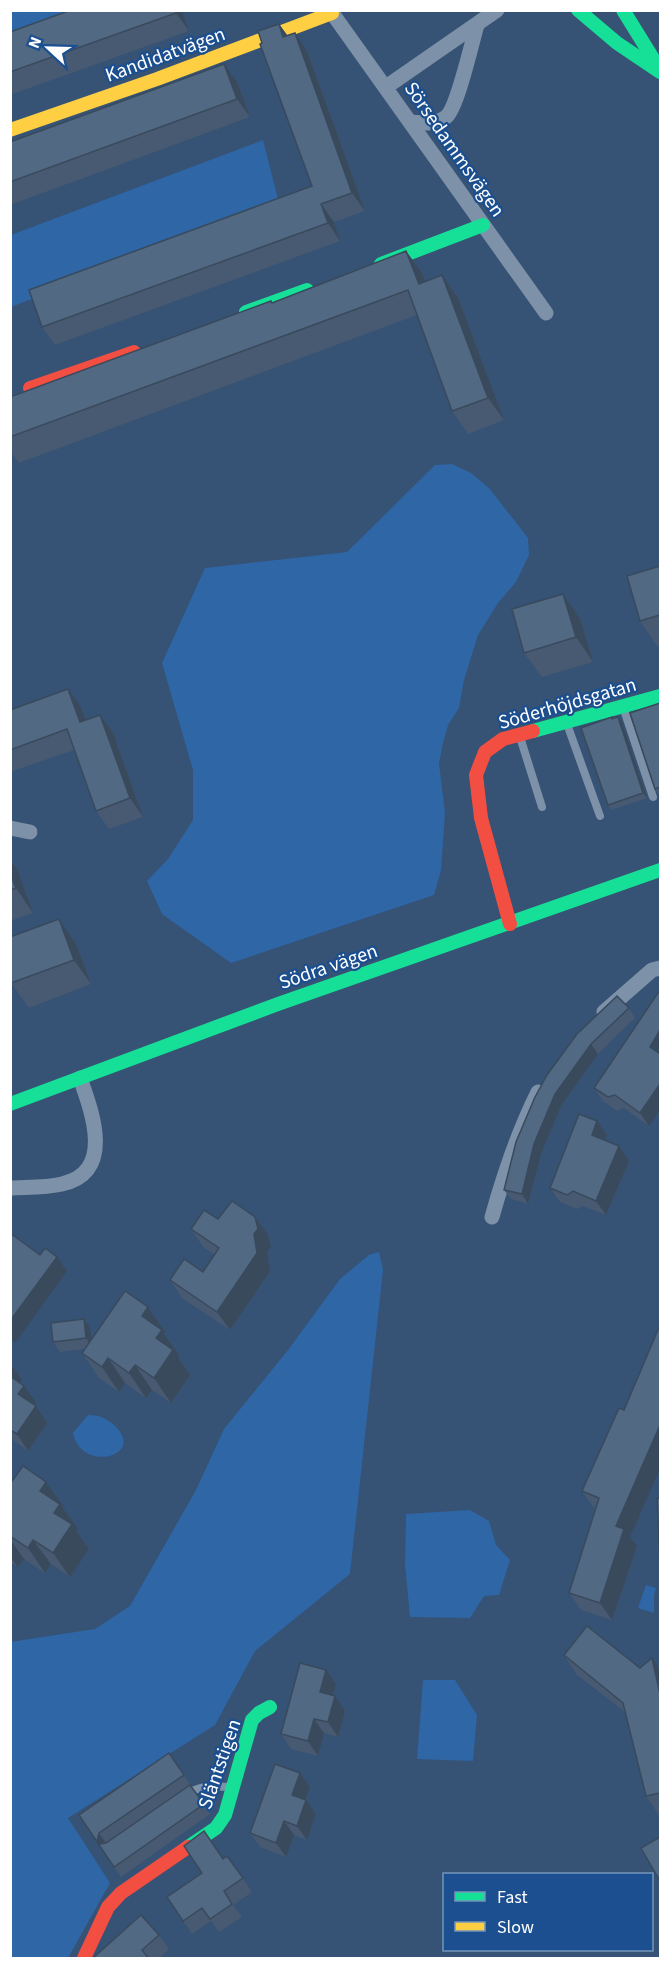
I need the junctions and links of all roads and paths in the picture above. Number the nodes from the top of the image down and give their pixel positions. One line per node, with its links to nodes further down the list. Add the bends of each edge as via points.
1 (578, 10): 6 (street)
2 (623, 10): 6 (street)
3 (498, 11): 5 (street)
4 (331, 12): 7 (street, Sörsedammsvägen); 9 (street, Kandidatvägen, via 157,79)
5 (477, 25): 7 (street); 8 (street, via 448,116 438,122)
6 (660, 72)
7 (386, 87): 8 (street, Sörsedammsvägen)
8 (410, 122): 10 (street, Sörsedammsvägen)
9 (10, 129)
10 (483, 225): 11 (street); 13 (street, Sörsedammsvägen)
11 (369, 268)
12 (324, 284): 14 (street)
13 (546, 313)
14 (236, 316)
15 (149, 347): 16 (street)
16 (30, 388)
17 (660, 696): 18 (street, Söderhöjdsgatan)
18 (623, 707): 19 (street, Söderhöjdsgatan); 21 (lane)
19 (566, 722): 20 (street, Söderhöjdsgatan); 23 (lane)
20 (520, 735): 22 (lane); 27 (street, Söderhöjdsgatan, via 503,739 485,752 476,775 481,818)
21 (653, 797)
22 (542, 807)
23 (600, 816)
24 (10, 828): 25 (street)
25 (30, 832)
26 (660, 870): 27 (street, Södra vägen)
27 (510, 924): 30 (street, Södra vägen)
28 (660, 968): 29 (street, via 652,970)
29 (593, 1022)
30 (80, 1078): 32 (street, Södra vägen); 33 (street, via 92,1111 96,1138 86,1171 61,1184)
31 (545, 1079): 34 (street, via 521,1128)
32 (10, 1104)
33 (10, 1188)
34 (492, 1217)
35 (270, 1707): 36 (street, Släntstigen, via 252,1720)
36 (234, 1788): 37 (lane, via 196,1788); 38 (street, Släntstigen, via 216,1828 121,1893 108,1907)
37 (177, 1801)
38 (84, 1959)

